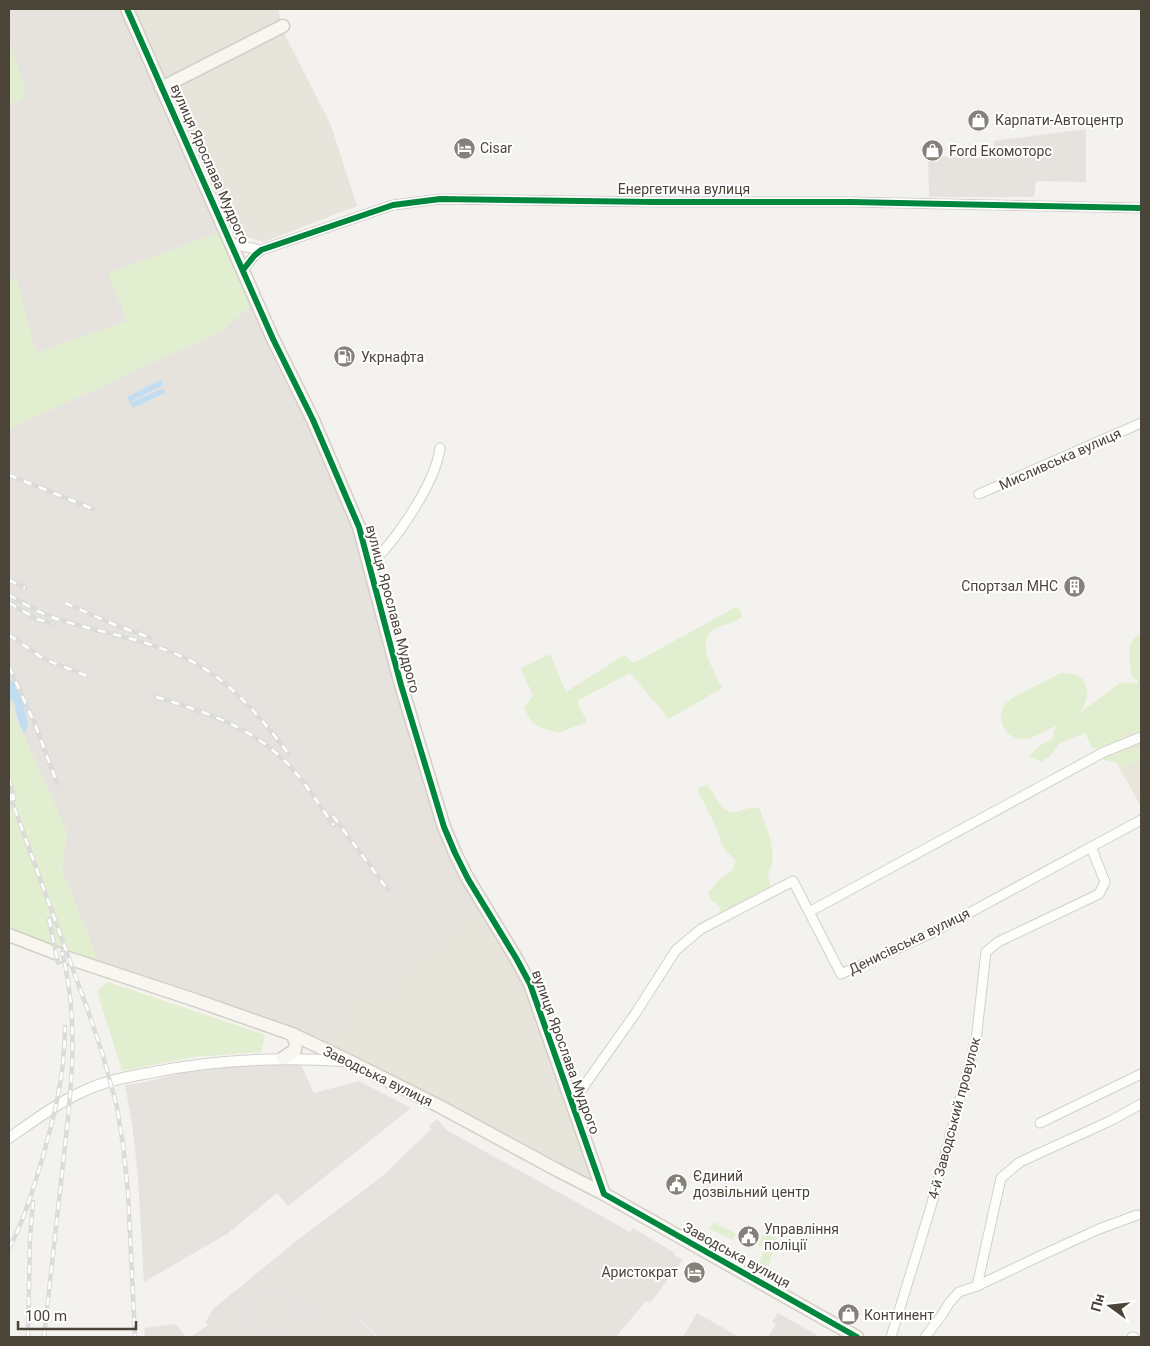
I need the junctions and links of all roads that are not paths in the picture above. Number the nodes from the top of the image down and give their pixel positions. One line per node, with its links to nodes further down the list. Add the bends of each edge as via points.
1 (127, 9): 3 (main road, вулиця Ярослава Мудрого)
2 (283, 26): 3 (main road)
3 (161, 88): 5 (main road, вулиця Ярослава Мудрого)
4 (1141, 208): 6 (street, Енергетична вулиця, via 440,199 393,205)
5 (232, 244): 6 (street); 7 (main road, вулиця Ярослава Мудрого)
6 (261, 250): 7 (street, Енергетична вулиця)
7 (243, 270): 11 (main road, вулиця Ярослава Мудрого, via 359,527)
8 (1141, 423): 10 (street, Мисливська вулиця)
9 (440, 448): 11 (street, via 436,466 411,514 382,554)
10 (979, 494)
11 (369, 565): 21 (main road, вулиця Ярослава Мудрого, via 444,827 468,879 530,984)
12 (1141, 737): 15 (street, via 1104,752)
13 (1141, 820): 14 (street, Денисівська вулиця)
14 (1091, 847): 15 (street, Денисівська вулиця, via 932,933 841,974); 29 (street, 4-й Заводський провулок, via 1105,882 1099,894 998,942 986,952 976,1040)
15 (809, 912): 21 (street, Денисівська вулиця, via 793,881 700,929 676,950)
16 (9, 935): 17 (main road, Заводська вулиця, via 70,959)
17 (292, 1034): 18 (main road, via 295,1050); 19 (main road, Заводська вулиця)
18 (283, 1058): 19 (street); 24 (street, via 186,1065 110,1081 70,1099)
19 (349, 1061): 25 (main road, Заводська вулиця)
20 (1141, 1074): 23 (street)
21 (572, 1103): 25 (main road, вулиця Ярослава Мудрого)
22 (1141, 1104): 27 (street, via 1020,1162 1001,1178)
23 (1040, 1123)
24 (9, 1138)
25 (604, 1194): 28 (main road, Заводська вулиця)
26 (1137, 1214): 27 (street)
27 (977, 1286): 30 (street, via 959,1292)
28 (857, 1337)
29 (892, 1337)
30 (925, 1337)

